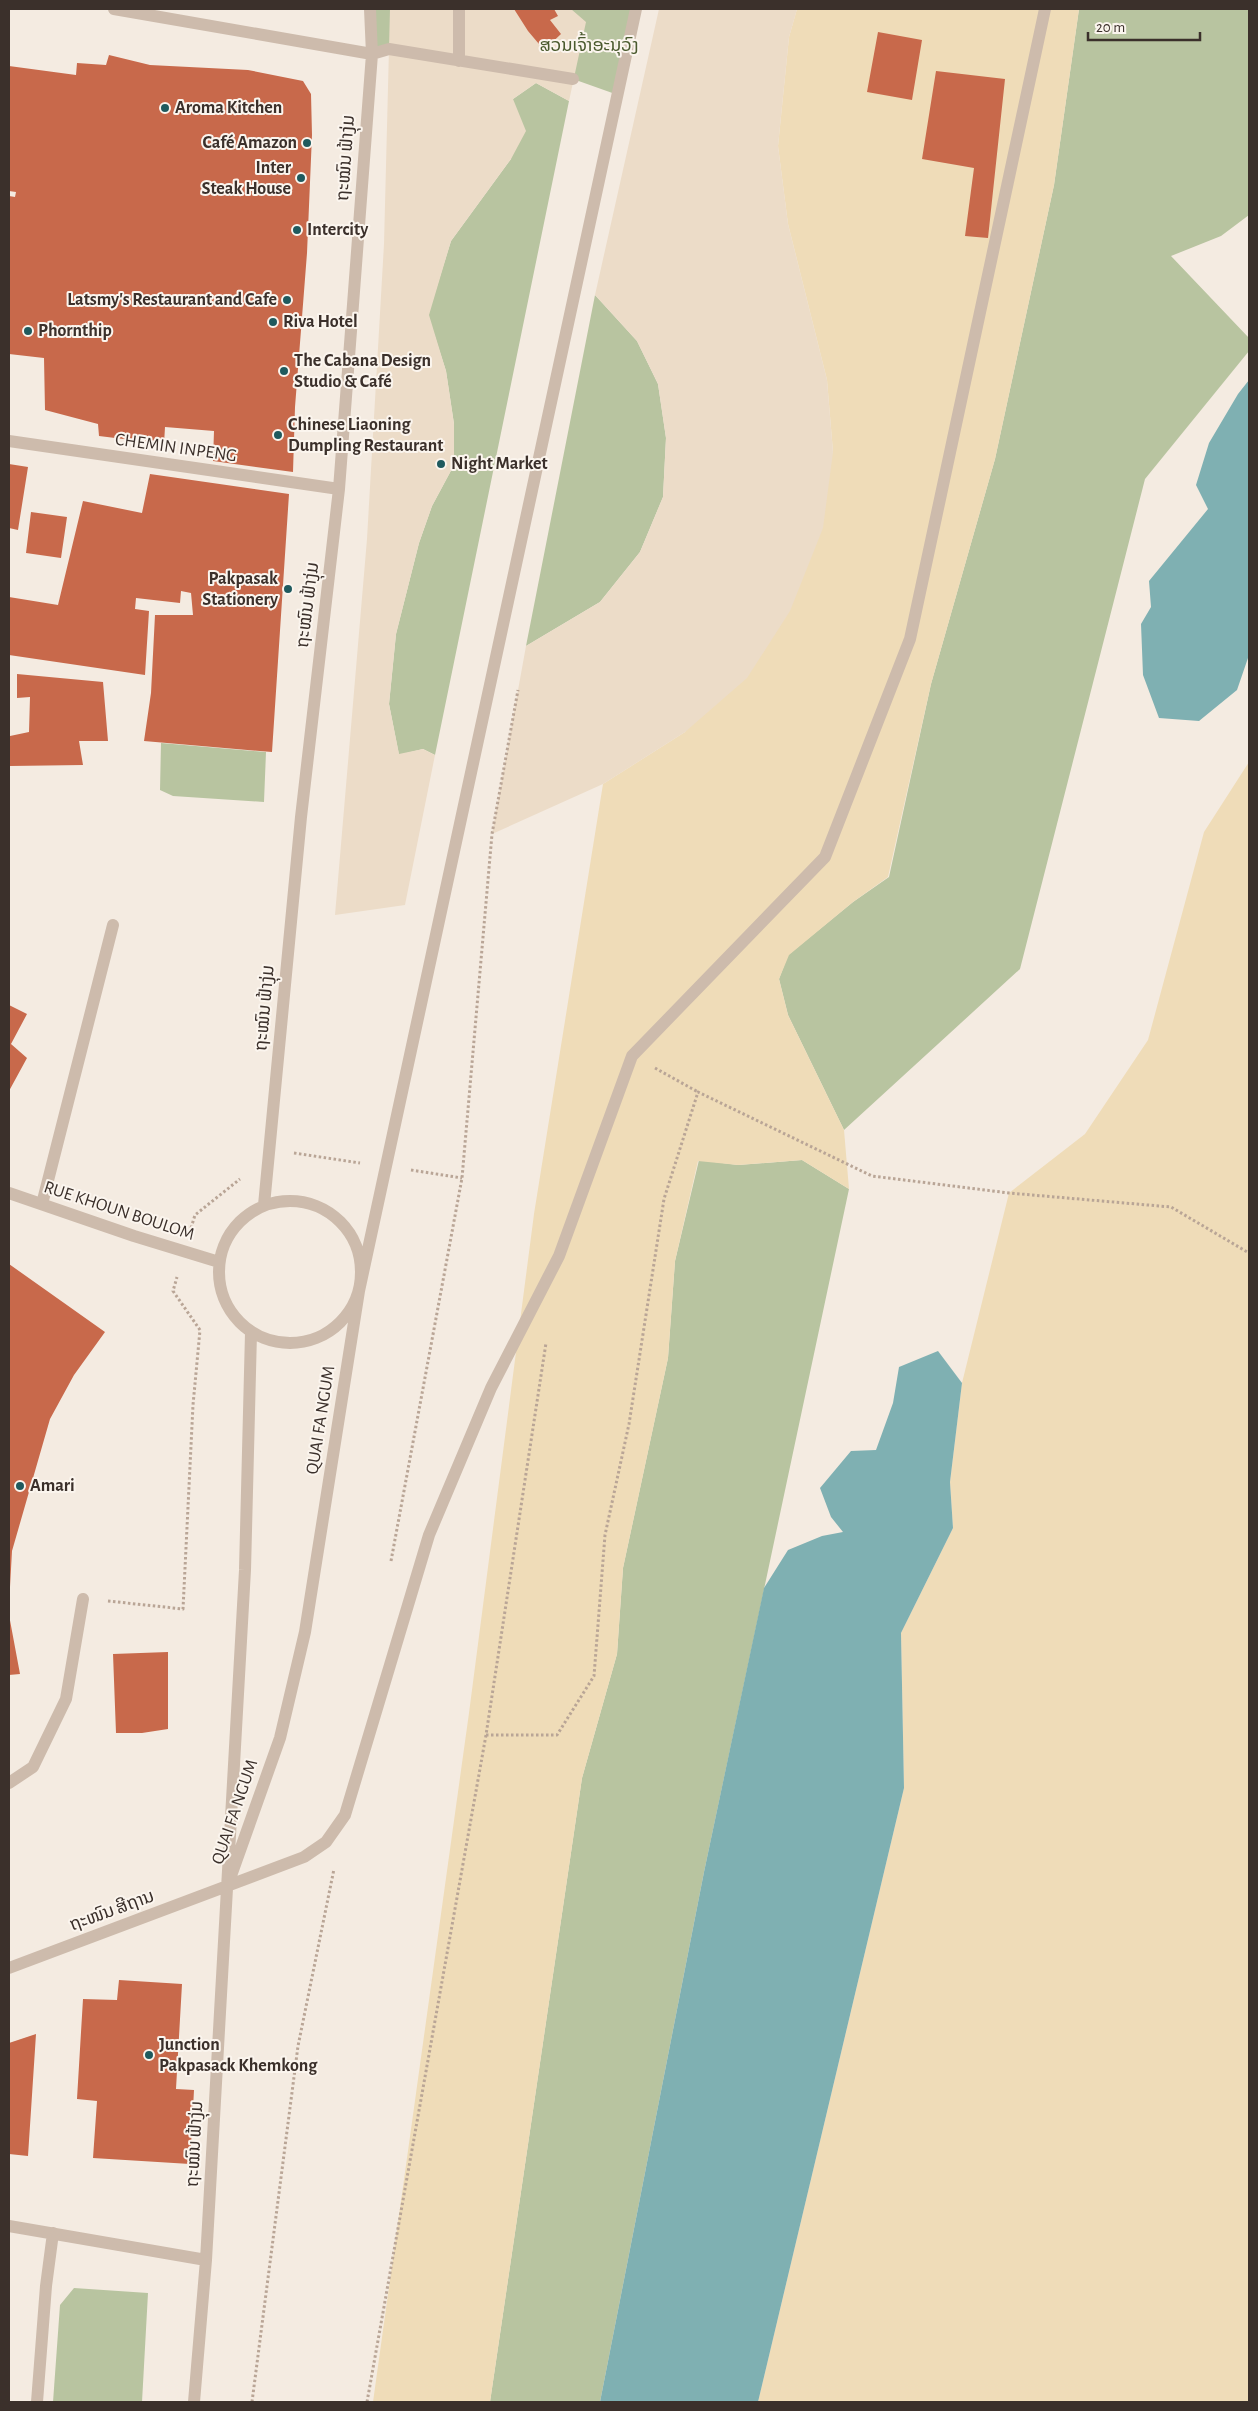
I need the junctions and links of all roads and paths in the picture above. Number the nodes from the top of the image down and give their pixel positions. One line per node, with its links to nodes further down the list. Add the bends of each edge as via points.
1 (114, 9): 6 (street)
2 (370, 9): 6 (street, ຖະໝົນ ຟ້າງຸ່ມ)
3 (459, 9): 7 (street)
4 (636, 9): 20 (street)
5 (1046, 9): 13 (street, via 910,639 825,857)
6 (372, 54): 7 (street, via 389,49); 10 (street, ຖະໝົນ ຟ້າງຸ່ມ)
7 (459, 61): 8 (street)
8 (573, 79)
9 (9, 442): 10 (street, CHEMIN INPENG)
10 (339, 489): 17 (street, ຖະໝົນ ຟ້າງຸ່ມ, via 301,817)
11 (520, 684): 23 (path, via 492,834 462,1178)
12 (113, 925): 16 (street)
13 (632, 1056): 14 (path); 28 (street, ຖະໜົນ ສີຖານ, via 559,1256 492,1388 429,1535 344,1815 326,1842 304,1857)
14 (698, 1092): 18 (path, via 872,1176 1009,1194 1171,1207); 25 (path, via 664,1199 629,1424 606,1535 594,1676 557,1735)
15 (9, 1193): 16 (street, RUE KHOUN BOULOM)
16 (42, 1204): 19 (street, RUE KHOUN BOULOM)
17 (264, 1205): 19 (street, via 233,1227); 20 (street, via 295,1200 325,1209 348,1230 361,1259)
18 (1249, 1253)
19 (219, 1262): 21 (street, via 224,1302)
20 (360, 1291): 21 (street, via 350,1311 335,1328 316,1340 294,1345 271,1342); 28 (street, QUAI FA NGUM, via 305,1632 280,1738)
21 (251, 1333): 28 (street, QUAI FA NGUM, via 245,1570)
22 (547, 1334): 25 (path)
23 (391, 1563)
24 (83, 1599): 26 (street, via 66,1699 33,1766)
25 (486, 1734): 36 (path)
26 (9, 1784)
27 (335, 1864): 35 (path, via 298,2046)
28 (227, 1887): 29 (street, ຖະໜົນ ສີຖານ); 32 (street, ຖະໝົນ ຟ້າງຸ່ມ)
29 (9, 1968)
30 (9, 2226): 31 (street)
31 (53, 2233): 32 (street); 33 (street)
32 (206, 2260): 34 (street, ຖະໝົນ ຟ້າງຸ່ມ)
33 (37, 2402)
34 (194, 2402)
35 (252, 2402)
36 (367, 2402)

